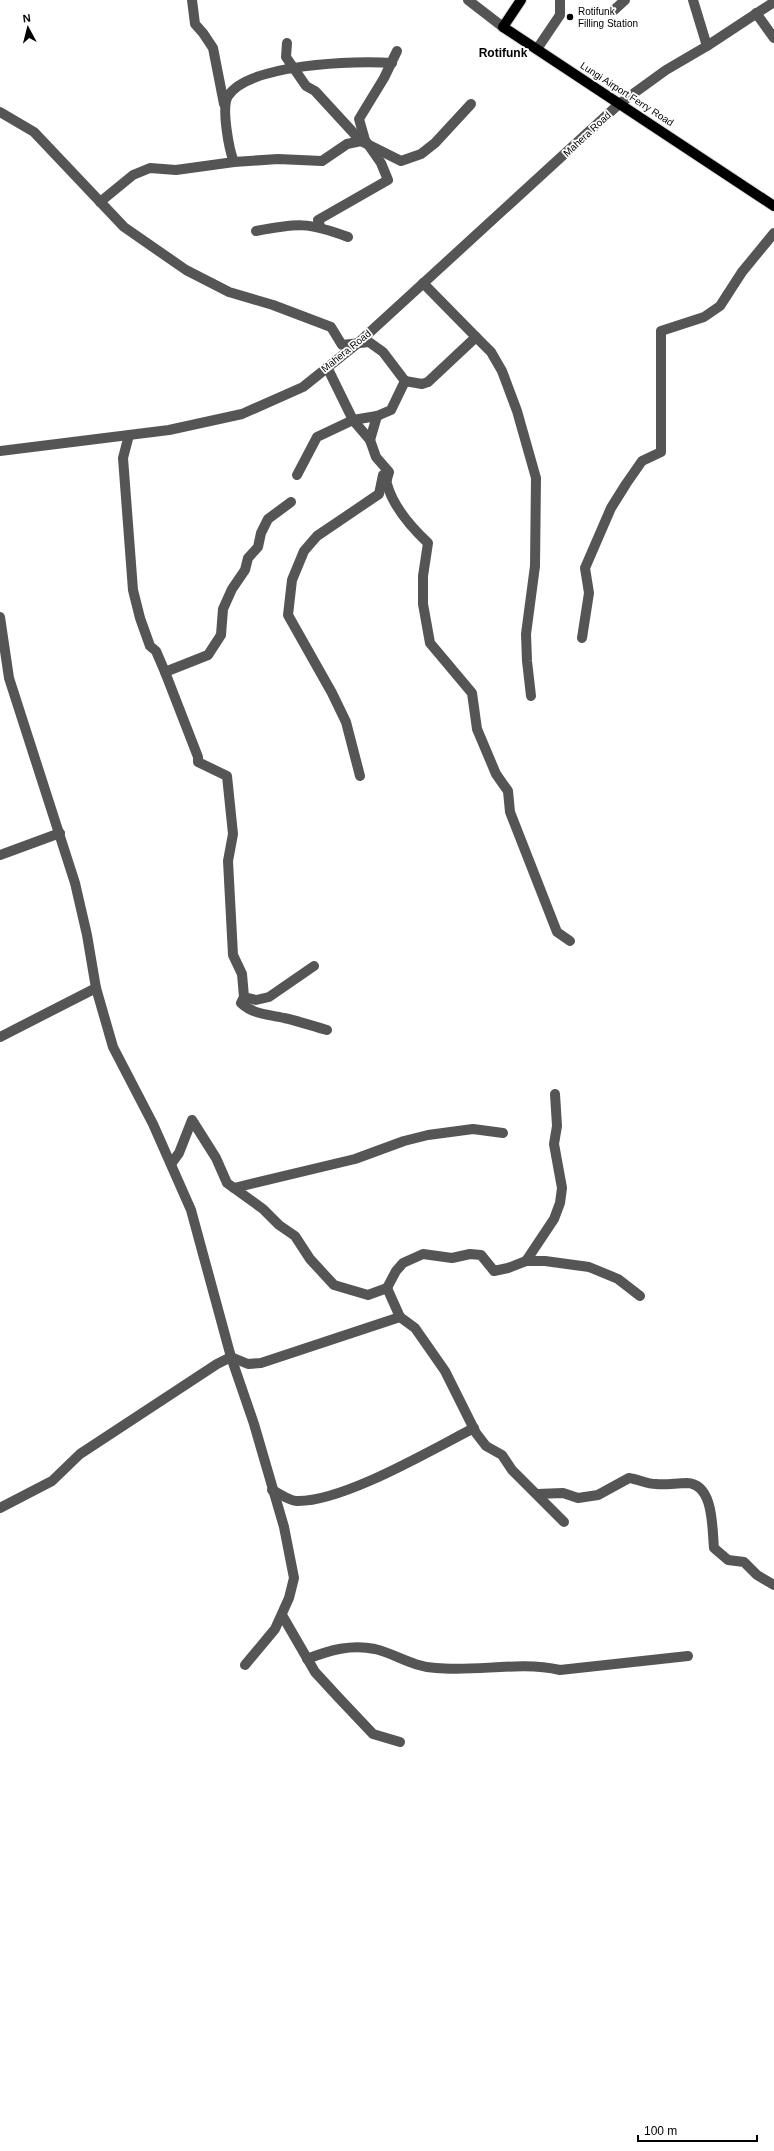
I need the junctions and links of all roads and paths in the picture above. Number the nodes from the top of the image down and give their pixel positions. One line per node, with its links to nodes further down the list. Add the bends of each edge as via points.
1 (192, 0): 20 (street, via 195,24 213,48)
2 (468, 0): 10 (street, Lungi Airport Ferry Road)
3 (521, 0): 10 (main road)
4 (560, 0): 14 (street, via 560,15)
5 (625, 0): 8 (street)
6 (693, 0): 13 (street)
7 (774, 2): 9 (street, Mahera Road)
8 (613, 11)
9 (756, 13): 11 (street); 13 (street, Mahera Road)
10 (503, 27): 14 (main road, Lungi Airport Ferry Road)
11 (774, 38)
12 (287, 43): 17 (street, via 286,57)
13 (707, 46): 19 (street, Mahera Road, via 666,70)
14 (538, 49): 19 (main road, Lungi Airport Ferry Road)
15 (397, 51): 16 (street)
16 (392, 63): 17 (street, via 358,61); 22 (street, via 358,119)
17 (292, 67): 20 (street, via 238,84 227,96); 22 (street, via 306,86 315,91)
18 (471, 104): 22 (street, via 435,143 421,154 401,161)
19 (619, 104): 25 (main road, Lungi Airport Ferry Road); 30 (street, Mahera Road)
20 (225, 106): 23 (street, via 230,152)
21 (0, 112): 24 (street, via 34,132)
22 (364, 141): 23 (street, via 347,144 322,160); 26 (street, via 381,163 388,180 318,220)
23 (234, 162): 24 (street, via 174,170 150,168 133,175)
24 (100, 202): 32 (street, via 124,227 186,270 229,292 331,327 342,345)
25 (774, 206)
26 (320, 226): 27 (street, via 299,224); 29 (street)
27 (256, 231)
28 (774, 233): 44 (street, via 742,272 720,306 704,317 661,331 661,452 642,461 626,484 611,508 585,568 589,593)
29 (348, 237)
30 (423, 283): 31 (street); 32 (street, Mahera Road)
31 (476, 337): 34 (street, via 428,382 422,384); 46 (street, via 491,352 502,371 517,411 536,478 535,566 526,634)
32 (358, 343): 33 (street, Mahera Road); 34 (street, via 369,342 383,352)
33 (327, 367): 36 (street); 37 (street, Mahera Road, via 303,387 242,414 169,430)
34 (405, 381): 35 (street, via 390,410)
35 (377, 416): 36 (street); 38 (street)
36 (353, 420): 38 (street); 41 (street, via 317,436)
37 (129, 435): 39 (street, Mahera Road); 45 (street, via 123,458 134,590 150,646 156,652)
38 (370, 440): 40 (street)
39 (0, 451)
40 (376, 457): 47 (street, via 384,473 379,494 310,543 292,580 288,615 346,722); 50 (street, via 389,472 386,482 393,498 416,531 428,543 423,576 423,604 430,643 472,694 477,730 482,745 496,774 508,791 510,812 557,932)
41 (297, 475)
42 (291, 502): 45 (street, via 268,519 258,547 248,558 245,570 223,609 222,635 208,655)
43 (0, 617): 48 (street, via 9,678)
44 (582, 638)
45 (165, 672): 53 (street, via 198,762 227,776 233,834 228,861 233,955 242,974)
46 (531, 696)
47 (360, 776)
48 (60, 833): 49 (street); 52 (street, via 75,883)
49 (0, 856)
50 (570, 941)
51 (314, 966): 53 (street, via 270,997 256,1000)
52 (96, 988): 55 (street); 58 (street, via 113,1047)
53 (244, 997): 54 (street, via 241,1003 260,1014)
54 (327, 1030)
55 (0, 1037)
56 (555, 1094): 60 (street, via 557,1126 554,1144 562,1188 560,1203 554,1219)
57 (503, 1133): 59 (street, via 473,1128 428,1135 355,1159)
58 (171, 1164): 59 (street, via 179,1153 192,1120 216,1158 227,1183); 64 (street, via 191,1210)
59 (234, 1188): 61 (street, via 295,1236 310,1259 334,1285 368,1295)
60 (526, 1261): 61 (street, via 494,1271 481,1255 470,1254 452,1258 423,1254 403,1263 396,1270); 62 (street, via 589,1267 618,1279)
61 (387, 1288): 63 (street)
62 (640, 1296)
63 (400, 1317): 64 (street, via 261,1363 248,1364); 65 (street, via 415,1328 445,1372)
64 (231, 1357): 66 (street, via 254,1424); 68 (street, via 80,1454 52,1481)
65 (474, 1428): 66 (street, via 383,1473 329,1496 295,1501); 67 (street, via 486,1446 502,1455 512,1470)
66 (272, 1490): 71 (street, via 284,1527 294,1578)
67 (537, 1494): 69 (street); 70 (street, via 563,1493 578,1498 598,1495 629,1478 654,1484 687,1483 697,1486 704,1493 708,1505 714,1548 728,1560 744,1562 757,1575)
68 (0, 1508)
69 (564, 1522)
70 (774, 1585)
71 (282, 1615): 73 (street); 74 (street, via 275,1629)
72 (688, 1656): 73 (street, via 560,1670 515,1665 464,1669 435,1668 405,1662 376,1649 354,1646 331,1650)
73 (307, 1659): 75 (street, via 315,1672 373,1734)
74 (245, 1665)
75 (400, 1742)

